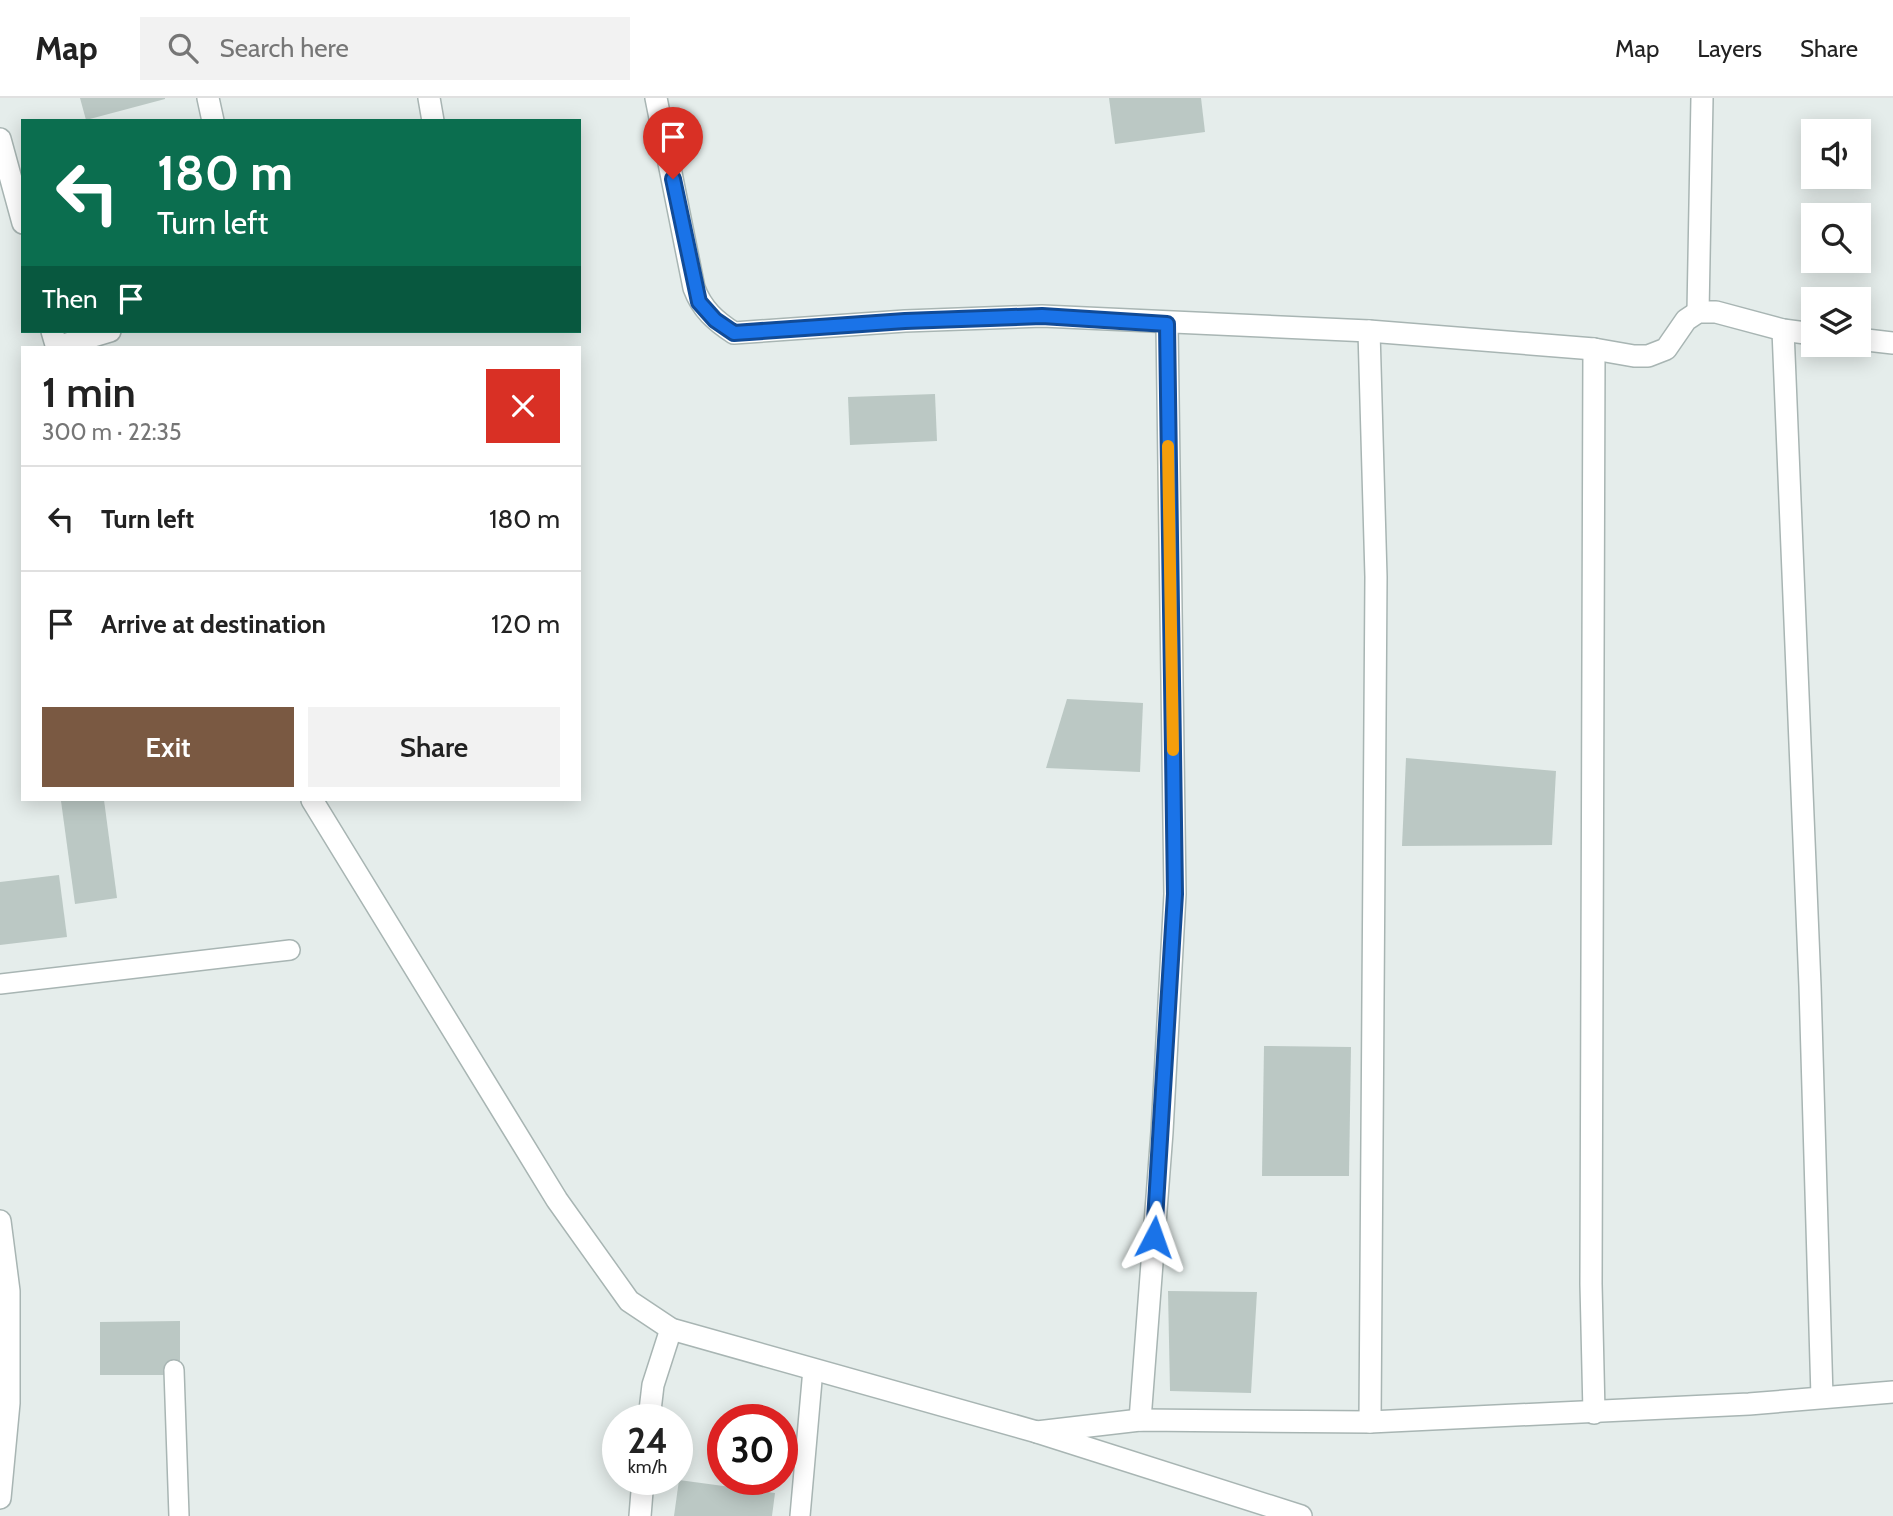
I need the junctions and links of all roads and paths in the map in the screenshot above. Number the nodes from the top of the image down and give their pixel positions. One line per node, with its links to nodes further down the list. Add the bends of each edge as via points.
1 (208, 98): 5 (street)
2 (429, 98): 6 (street)
3 (656, 98): 10 (street, via 694,288 699,302 734,333 1042,316)
4 (1702, 98): 9 (street)
5 (213, 119)
6 (433, 119)
7 (0, 139): 8 (street)
8 (21, 216)
9 (1698, 312): 11 (street, via 1716,312); 18 (street, via 1686,320 1666,349 1648,356)
10 (1167, 324): 12 (street); 30 (street, via 1175,894)
11 (1783, 330): 13 (street); 27 (street, via 1811,1000)
12 (1369, 331): 18 (street); 31 (street, via 1376,577)
13 (1801, 332)
14 (100, 333): 16 (street)
15 (1871, 340): 17 (street)
16 (55, 342)
17 (1893, 343)
18 (1594, 349): 29 (street)
19 (313, 801): 23 (street, via 557,1200 629,1301)
20 (290, 950): 21 (lane)
21 (0, 985)
22 (0, 1221): 34 (street, via 9,1291 9,1403)
23 (671, 1329): 24 (street); 28 (street)
24 (813, 1369): 32 (street); 37 (lane)
25 (174, 1370): 35 (lane)
26 (1893, 1392): 27 (street)
27 (1822, 1397): 29 (street)
28 (651, 1404)
29 (1594, 1413): 31 (street)
30 (1139, 1420): 31 (street); 32 (street)
31 (1370, 1422)
32 (1037, 1432): 38 (street)
33 (642, 1495): 36 (street)
34 (0, 1498)
35 (179, 1516)
36 (640, 1516)
37 (800, 1516)
38 (1301, 1516)

